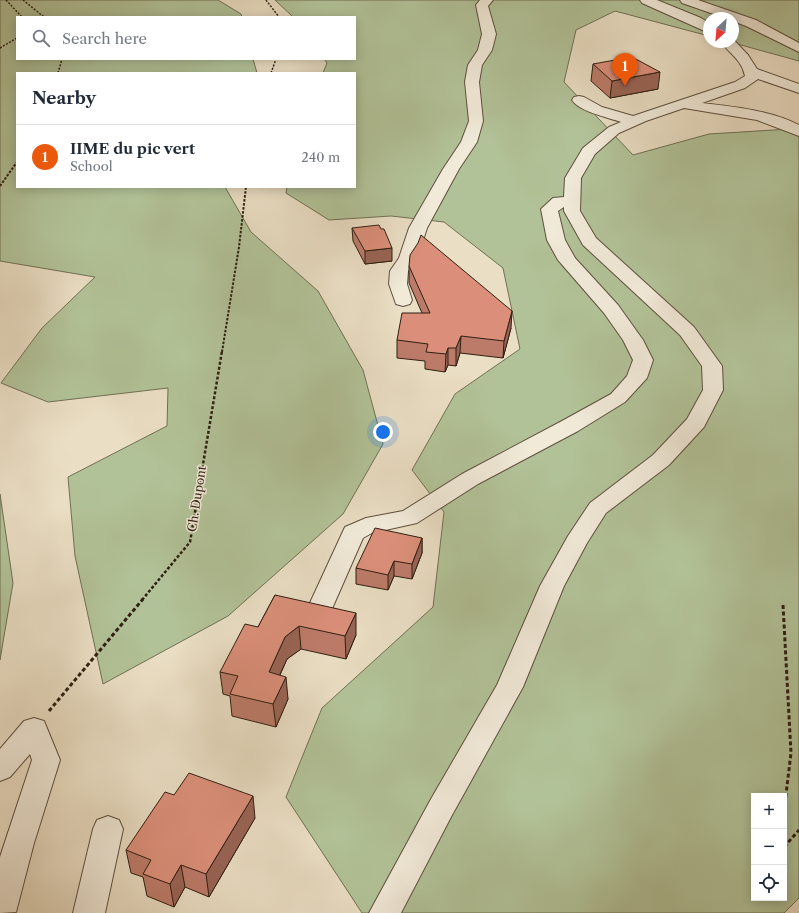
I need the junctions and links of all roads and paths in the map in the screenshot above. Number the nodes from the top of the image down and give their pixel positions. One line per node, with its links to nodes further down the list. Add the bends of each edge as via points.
1 (6, 0): 7 (path)
2 (23, 0): 8 (path)
3 (266, 0): 9 (path)
4 (487, 0): 31 (street, via 482,6 489,34 485,50 475,65 472,82 476,121 469,142 418,228 408,259 399,271 398,284)
5 (646, 0): 10 (street)
6 (686, 0): 14 (street, via 751,23)
7 (21, 16)
8 (43, 16)
9 (278, 16)
10 (703, 25)
11 (16, 39): 12 (path)
12 (0, 48)
13 (734, 48): 19 (street, via 746,60)
14 (799, 48)
15 (62, 60): 17 (path)
16 (276, 60): 18 (path)
17 (58, 72)
18 (271, 72)
19 (751, 72): 20 (street); 21 (street, via 752,77 740,85)
20 (799, 89)
21 (703, 97): 23 (street); 24 (street)
22 (579, 100): 25 (street, via 597,110)
23 (681, 104): 24 (street); 25 (street)
24 (745, 112): 26 (street)
25 (635, 121): 30 (street, via 614,130 589,151 573,178)
26 (796, 129)
27 (16, 163): 28 (path)
28 (0, 186)
29 (246, 188): 34 (path, Ch. Dupont, via 239,247 190,542)
30 (572, 201): 32 (street, via 559,202 549,209 556,240 567,260 611,309 633,340 643,360 637,378 618,398 470,479 420,512 409,518 366,526 353,533); 42 (street, via 572,211 589,241 687,331 712,366 713,390 696,422 661,460 598,508 576,542 552,586 510,687)
31 (403, 300)
32 (322, 605)
33 (783, 605): 36 (path, via 791,754)
34 (34, 730): 35 (street); 40 (street, via 46,760 19,842)
35 (0, 769)
36 (786, 793)
37 (108, 829): 41 (street)
38 (799, 830): 39 (path)
39 (787, 844)
40 (0, 912)
41 (89, 913)
42 (385, 913)

